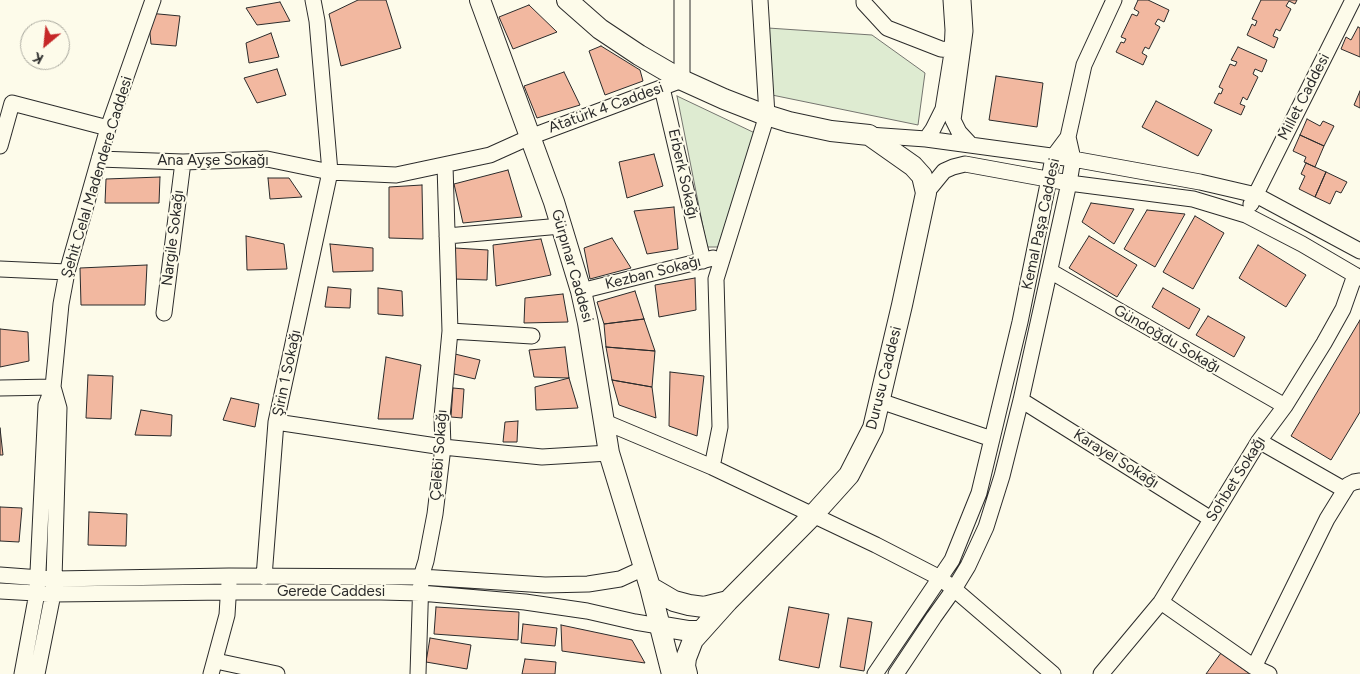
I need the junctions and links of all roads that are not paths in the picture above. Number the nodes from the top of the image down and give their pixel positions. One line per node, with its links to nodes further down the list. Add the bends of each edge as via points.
1 (153, 0): 16 (street, Şehit Celal Madendere Caddesi)
2 (313, 0): 28 (street, Şirin 1 Sokağı)
3 (480, 0): 18 (main road, Gürpınar Caddesi)
4 (567, 0): 13 (main road, via 600,29)
5 (682, 0): 13 (street)
6 (760, 0): 15 (street)
7 (864, 0): 12 (street, via 887,28 941,50)
8 (951, 0): 12 (street)
9 (963, 0): 12 (street, via 965,31)
10 (1114, 0): 19 (street, via 1084,65)
11 (1353, 0): 32 (street, Millet Caddesi)
12 (957, 51): 20 (street, via 944,109); 21 (street, via 953,120)
13 (682, 80): 14 (street, Atatürk 4 Caddesi); 15 (main road)
14 (662, 88): 18 (street, Atatürk 4 Caddesi); 38 (street, Erberk Sokağı)
15 (767, 115): 17 (main road, via 831,131); 37 (street)
16 (108, 128): 22 (street, via 12,103); 24 (street, Şehit Celal Madendere Caddesi)
17 (869, 135): 20 (street); 31 (main road, via 913,166 922,176)
18 (530, 137): 27 (street, Ana Ayşe Sokağı, via 490,155); 34 (main road, Gürpınar Caddesi)
19 (1068, 137): 23 (street, Kemal Paşa Caddesi); 25 (street, Kemal Paşa Caddesi)
20 (926, 139): 21 (street)
21 (971, 145): 23 (street)
22 (0, 146)
23 (1053, 157): 25 (street); 29 (street, Kemal Paşa Caddesi)
24 (99, 159): 26 (street, Ana Ayşe Sokağı); 41 (street, Şehit Celal Madendere Caddesi)
25 (1074, 160): 30 (street, Kemal Paşa Caddesi); 32 (street)
26 (182, 162): 28 (street, Ana Ayşe Sokağı, via 267,159); 44 (street, Nargile Sokağı)
27 (445, 165): 28 (street, Ana Ayşe Sokağı, via 396,175); 35 (street, Çelebi Sokağı)
28 (330, 172): 52 (street, Şirin 1 Sokağı)
29 (1049, 179): 30 (street); 31 (street, via 965,164 944,171); 54 (street, Kemal Paşa Caddesi)
30 (1069, 183): 33 (street, via 1193,199); 40 (street, Kemal Paşa Caddesi)
31 (926, 193): 49 (main road, Durusu Caddesi)
32 (1256, 195): 33 (street, Millet Caddesi); 36 (street)
33 (1246, 215): 42 (street)
34 (561, 226): 35 (street); 43 (main road, Gürpınar Caddesi)
35 (447, 236): 45 (street, Çelebi Sokağı)
36 (1358, 245)
37 (724, 255): 38 (street, Kezban Sokağı); 58 (street, via 716,280 720,427)
38 (703, 261): 43 (street, Kezban Sokağı)
39 (0, 269): 41 (street)
40 (1050, 271): 50 (street, Kemal Paşa Caddesi); 51 (street, Gündoğdu Sokağı)
41 (67, 272): 47 (street, Şehit Celal Madendere Caddesi)
42 (1357, 277): 51 (street, Sohbet Sokağı, via 1343,309)
43 (582, 291): 53 (main road, Gürpınar Caddesi)
44 (164, 313)
45 (450, 331): 46 (street); 56 (street, Çelebi Sokağı, via 442,417)
46 (532, 336)
47 (53, 387): 48 (street); 69 (street, Şehit Celal Madendere Caddesi, via 46,405); 70 (street, Şehit Celal Madendere Caddesi, via 59,408)
48 (0, 388)
49 (880, 400): 54 (street); 61 (main road, Durusu Caddesi, via 873,428 849,475)
50 (1021, 400): 62 (street, Karayel Sokağı); 71 (street, Kemal Paşa Caddesi, via 986,527)
51 (1285, 406): 55 (street, Sohbet Sokağı)
52 (276, 422): 56 (street); 65 (street, Şirin 1 Sokağı)
53 (605, 422): 57 (main road, Gürpınar Caddesi); 58 (street)
54 (992, 439): 68 (street, Kemal Paşa Caddesi, via 979,493 952,560)
55 (1259, 441): 60 (street); 62 (street, Sohbet Sokağı)
56 (443, 447): 57 (street, via 542,457); 66 (street, Çelebi Sokağı)
57 (609, 453): 67 (main road, Gürpınar Caddesi)
58 (712, 467): 61 (street)
59 (1360, 482): 60 (street, via 1348,485)
60 (1345, 490): 80 (street, via 1327,519)
61 (813, 515): 68 (street); 75 (main road, Durusu Caddesi)
62 (1211, 519): 76 (street, Sohbet Sokağı)
63 (0, 575): 69 (street, Gerede Caddesi)
64 (228, 576): 65 (street, Gerede Caddesi); 70 (street, Gerede Caddesi); 73 (street)
65 (264, 577): 66 (street, Gerede Caddesi)
66 (421, 577): 67 (street, Gerede Caddesi, via 544,585); 74 (street, Çelebi Sokağı)
67 (647, 578): 75 (main road, via 674,601 704,607); 77 (main road, Gürpınar Caddesi)
68 (940, 578): 71 (street); 87 (street, Kemal Paşa Caddesi)
69 (37, 586): 70 (street, Gerede Caddesi); 72 (street, Gerede Caddesi); 81 (street, Şehit Celal Madendere Caddesi)
70 (54, 586): 73 (street, Gerede Caddesi); 82 (street, Şehit Celal Madendere Caddesi)
71 (954, 589): 88 (street, Kemal Paşa Caddesi); 89 (street)
72 (0, 591)
73 (229, 592): 74 (street, Gerede Caddesi); 79 (street)
74 (420, 593): 77 (street, Gerede Caddesi, via 525,602); 84 (street, Çelebi Sokağı)
75 (728, 601): 78 (main road, Durusu Caddesi)
76 (1161, 602): 80 (street); 90 (street, Sohbet Sokağı)
77 (659, 626): 78 (main road); 85 (main road, Gürpınar Caddesi)
78 (701, 631): 86 (main road, Durusu Caddesi, via 693,640 686,658)
79 (214, 667): 83 (street)
80 (1254, 667): 91 (street)
81 (22, 674)
82 (38, 674)
83 (277, 674)
84 (418, 674)
85 (672, 674)
86 (687, 674)
87 (875, 674)
88 (896, 674)
89 (1053, 674)
90 (1101, 674)
91 (1269, 674)

